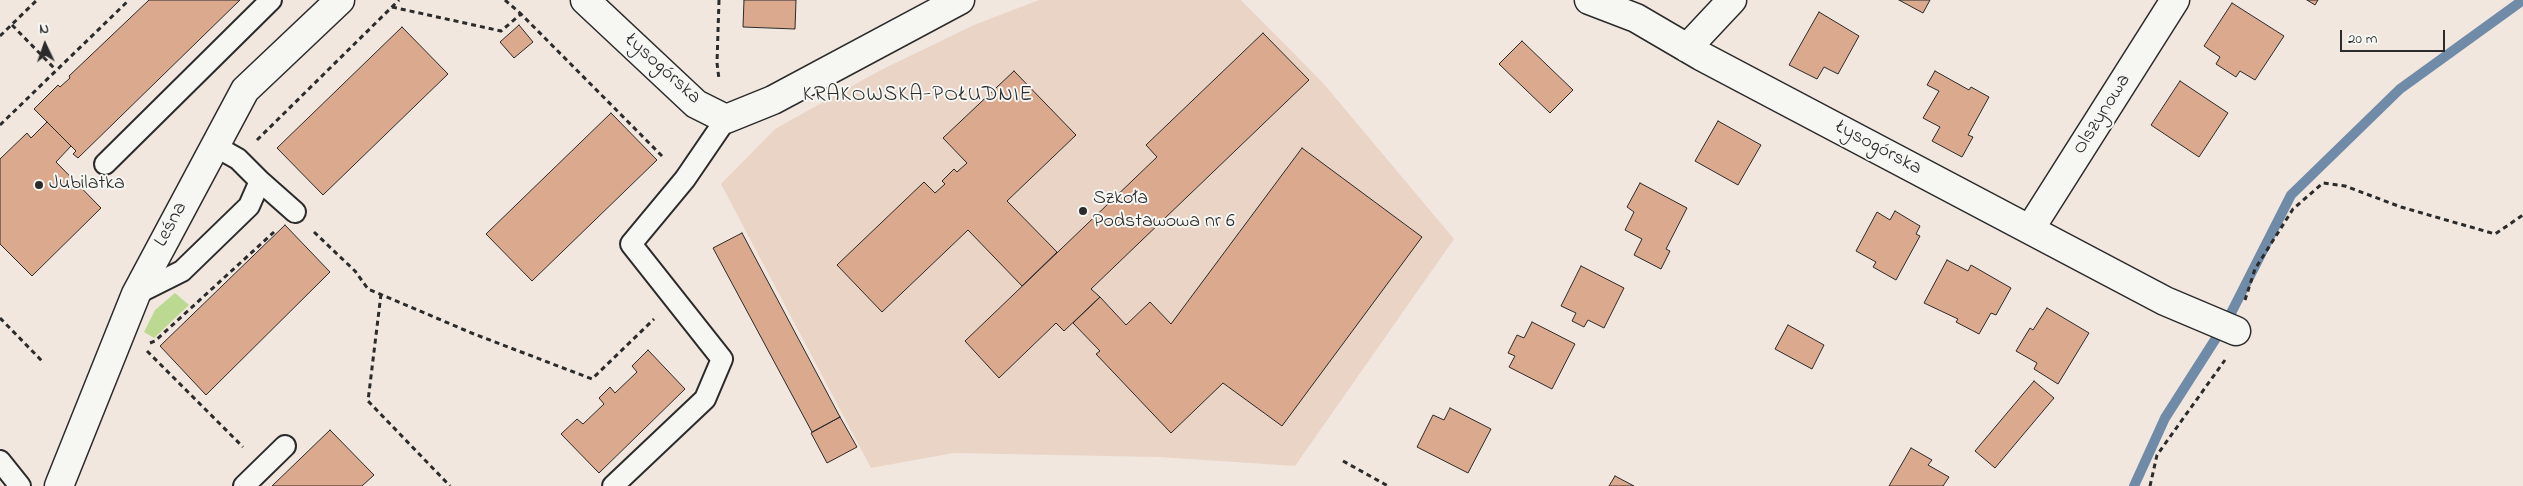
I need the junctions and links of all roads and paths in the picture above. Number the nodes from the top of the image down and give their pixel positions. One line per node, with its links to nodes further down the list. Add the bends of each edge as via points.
1 (37, 0): 15 (path)
2 (128, 0): 18 (path)
3 (271, 0): 22 (lane)
4 (340, 0): 21 (street, Leśna, via 245,90)
5 (399, 0): 13 (path)
6 (505, 0): 14 (path)
7 (585, 0): 19 (street, Łysogórska, via 696,104)
8 (719, 0): 19 (path, via 717,63)
9 (960, 0): 19 (street, via 773,100)
10 (1590, 0): 17 (street, Łysogórska, via 1636,18)
11 (1732, 0): 17 (street)
12 (2175, 0): 27 (street, Olszynowa)
13 (392, 7): 14 (path, via 501,31); 21 (path)
14 (521, 14): 23 (path)
15 (12, 24): 16 (path); 18 (path)
16 (0, 36)
17 (1687, 48): 27 (street, Łysogórska)
18 (56, 70): 20 (path)
19 (726, 119): 23 (lane)
20 (0, 125)
21 (226, 153): 24 (lane); 28 (street, Leśna)
22 (105, 164)
23 (685, 179): 42 (lane, via 630,244 722,359 705,399)
24 (260, 181): 25 (lane); 28 (lane, via 249,206 182,271)
25 (295, 212): 29 (path, via 368,288); 34 (path, via 155,341 142,346)
26 (2523, 215): 32 (path, via 2495,234 2401,207 2344,186 2323,183 2293,209 2255,269)
27 (2030, 230): 32 (street, Łysogórska, via 2165,301)
28 (136, 294): 39 (street, Leśna)
29 (381, 294): 31 (path, via 592,379 655,317); 41 (path, via 368,401)
30 (0, 318): 33 (path)
31 (662, 324)
32 (2236, 331): 44 (path, via 2228,355 2157,455)
33 (42, 361)
34 (234, 437)
35 (285, 446): 40 (lane)
36 (1343, 460): 43 (path)
37 (0, 461): 38 (lane)
38 (20, 486)
39 (59, 486)
40 (244, 486)
41 (450, 486)
42 (613, 486)
43 (1388, 486)
44 (2150, 486)

